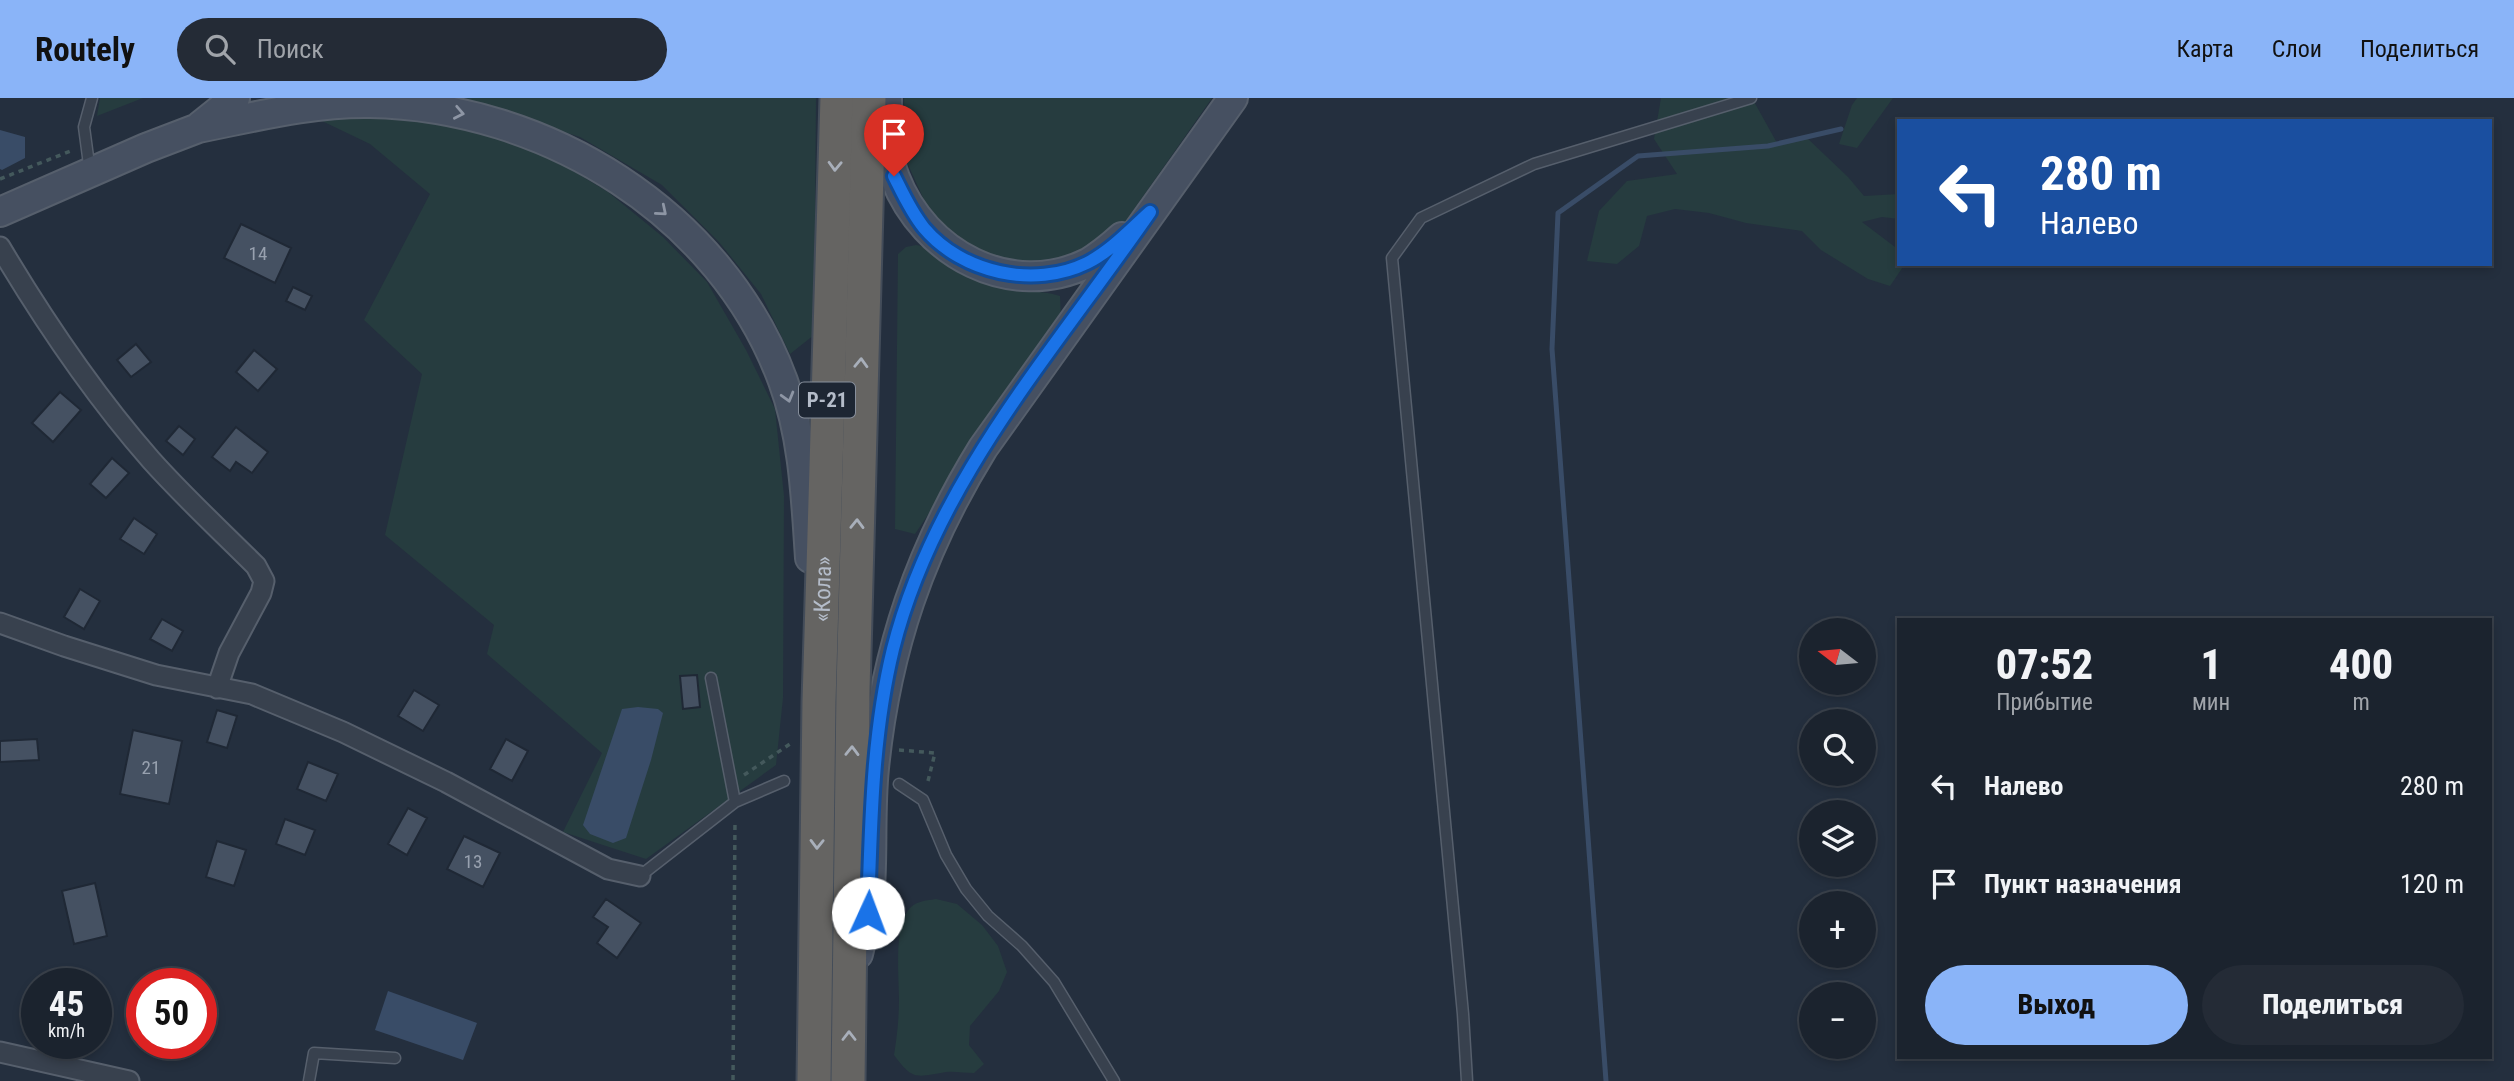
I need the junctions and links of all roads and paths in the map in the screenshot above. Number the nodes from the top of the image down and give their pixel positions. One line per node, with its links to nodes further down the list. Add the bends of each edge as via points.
1 (92, 98): 10 (lane, via 84,127)
2 (235, 98): 9 (main road)
3 (275, 98): 9 (main road)
4 (837, 98): 17 (highway, «Кола» / Р-21, one-way to 17)
5 (869, 98): 26 (highway, «Кола» / Р-21, one-way to 5)
6 (887, 98): 12 (main road, via 887,140 894,176 909,207 931,235 972,263 1022,276 1063,271 1103,253)
7 (1233, 98): 12 (main road)
8 (1751, 98): 35 (lane, via 1534,164 1421,218 1392,258)
9 (198, 128): 10 (main road); 17 (main road, one-way to 17, via 341,104 411,105 456,112 533,135 576,155 635,190 679,226 731,286 757,325 790,402 803,461)
10 (90, 172): 11 (main road)
11 (0, 212)
12 (1150, 212): 26 (main road, via 983,448 920,569 894,648 881,708 873,771 868,913)
13 (0, 247): 16 (street, via 103,401 151,460 256,566 264,581)
14 (0, 623): 16 (street, via 156,675)
15 (710, 678): 21 (lane)
16 (217, 688): 25 (street, via 252,694 344,732 608,869)
17 (819, 702): 32 (highway, «Кола» / Р-21, one-way to 32)
18 (795, 741): 21 (path)
19 (904, 750): 23 (path, via 935,752)
20 (784, 780): 24 (lane)
21 (731, 784): 24 (lane)
22 (899, 784): 23 (lane)
23 (923, 800): 34 (lane, via 966,890 1054,982)
24 (735, 802): 25 (lane); 29 (path)
25 (640, 876)
26 (849, 991): 33 (highway, «Кола» / Р-21, one-way to 26)
27 (0, 1052): 30 (street, via 61,1070)
28 (395, 1058): 31 (lane, via 314,1053)
29 (733, 1080)
30 (129, 1081)
31 (309, 1081)
32 (814, 1081)
33 (848, 1081)
34 (1114, 1081)
35 (1467, 1081)

